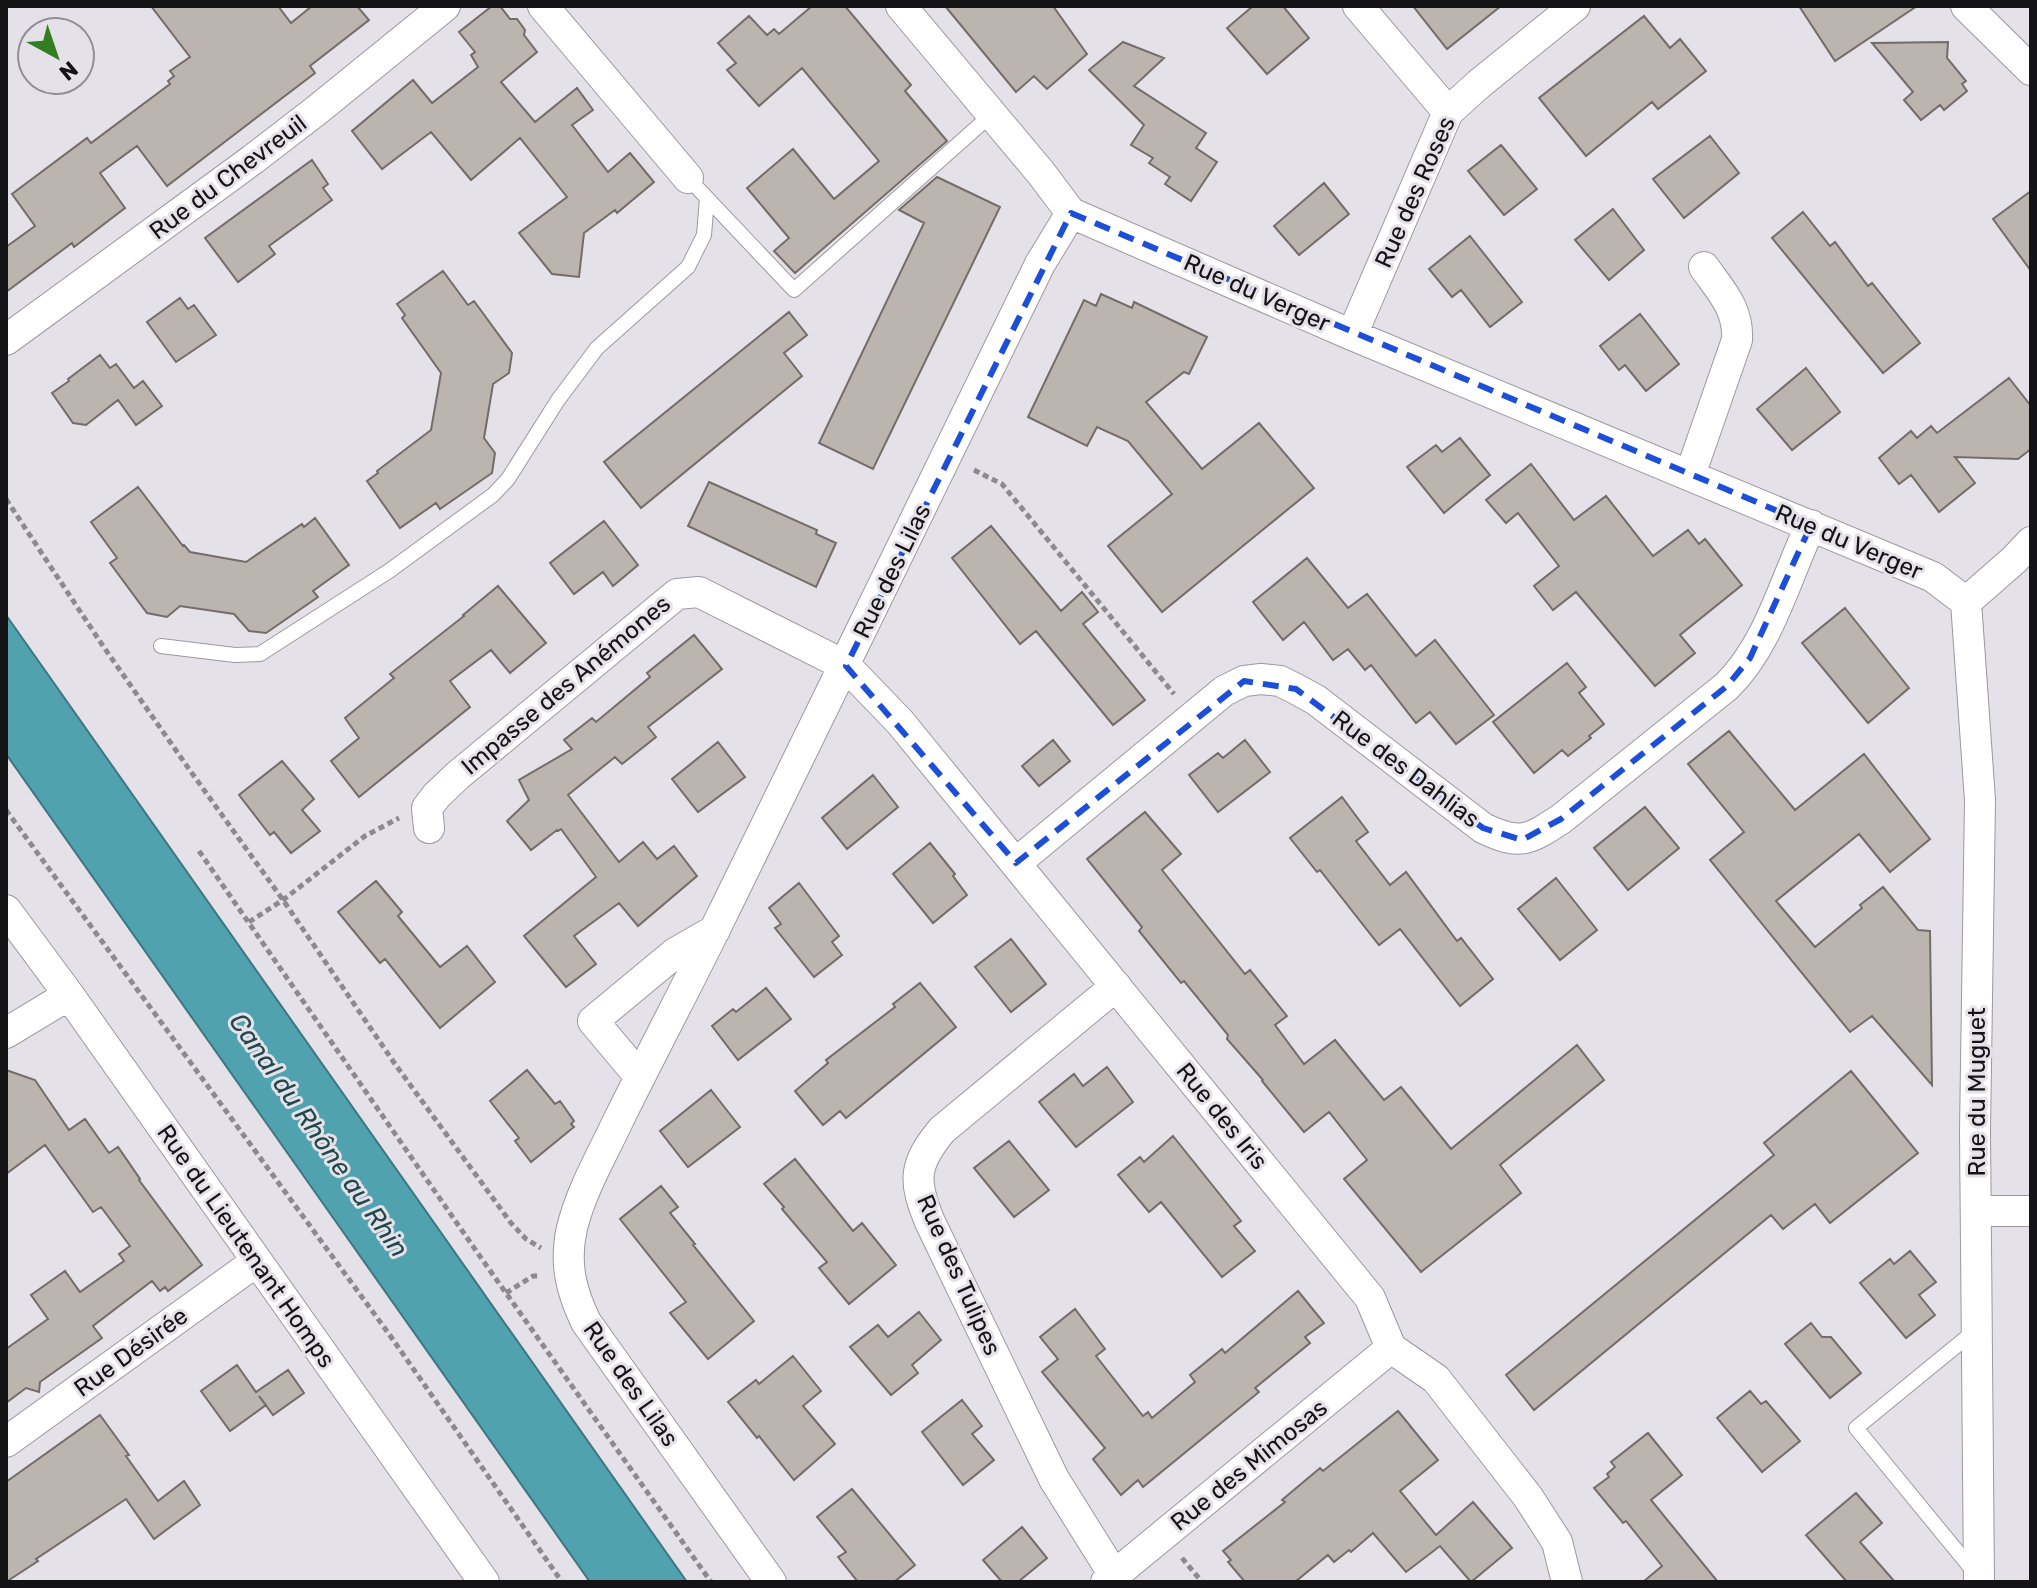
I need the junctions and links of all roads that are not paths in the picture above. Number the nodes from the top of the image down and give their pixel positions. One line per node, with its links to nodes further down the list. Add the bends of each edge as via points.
1 (445, 6): 14 (street, Rue du Chevreuil, via 296,127)
2 (543, 6): 10 (street)
3 (901, 6): 9 (street, Rue du Verger)
4 (1358, 6): 8 (street)
5 (1575, 6): 8 (street, Rue des Roses)
6 (1966, 6): 7 (street)
7 (2031, 70)
8 (1448, 112): 13 (street, Rue des Roses)
9 (992, 114): 10 (lane, via 794,290); 11 (street, Rue du Verger)
10 (698, 188): 19 (lane, via 704,235 688,267 597,348 493,495 389,571 260,654)
11 (1071, 213): 13 (street, Rue du Verger); 20 (street, Rue des Lilas, via 1040,264)
12 (1704, 267): 15 (street, via 1734,310 1737,340)
13 (1352, 335): 15 (street, Rue du Verger)
14 (6, 340)
15 (1690, 475): 16 (street, Rue du Verger)
16 (1811, 525): 18 (street, Rue du Verger, via 1933,577); 22 (street, Rue des Dahlias, via 1763,635 1740,673 1561,819 1522,840 1483,828 1316,700 1280,681 1261,679 1224,691)
17 (2031, 542): 18 (street)
18 (1966, 602): 29 (street, Rue du Muguet, via 1980,800)
19 (161, 646)
20 (846, 666): 21 (street, Impasse des Anémones, via 699,592 677,594 457,776 437,795); 22 (street, Rue des Iris, via 900,722); 24 (street, Rue des Lilas)
21 (428, 818)
22 (1016, 863): 25 (street, Rue des Iris)
23 (6, 910): 26 (street, Rue du Lieutenant Homps)
24 (715, 930): 28 (street, Rue des Lilas); 28 (street, via 675,953 593,1021)
25 (1116, 986): 33 (street, Rue des Iris, via 1370,1298); 35 (street, Rue des Tulipes, via 942,1130 928,1147 918,1178 930,1222 1054,1479)
26 (69, 995): 27 (street); 31 (street, Rue du Lieutenant Homps)
27 (6, 1033)
28 (640, 1077): 38 (street, Rue des Lilas, via 580,1201 568,1257 572,1288 586,1322)
29 (1976, 1211): 30 (street); 32 (street, Rue du Muguet)
30 (2031, 1211)
31 (257, 1261): 34 (street, Rue Désirée); 37 (street, Rue du Lieutenant Homps)
32 (1977, 1329): 36 (street, Rue du Muguet); 36 (lane, via 1856,1428)
33 (1391, 1348): 35 (street, Rue des Mimosas); 39 (street, via 1436,1379 1528,1497 1557,1542)
34 (6, 1442)
35 (1110, 1579)
36 (1979, 1579)
37 (484, 1582)
38 (771, 1582)
39 (1567, 1582)

